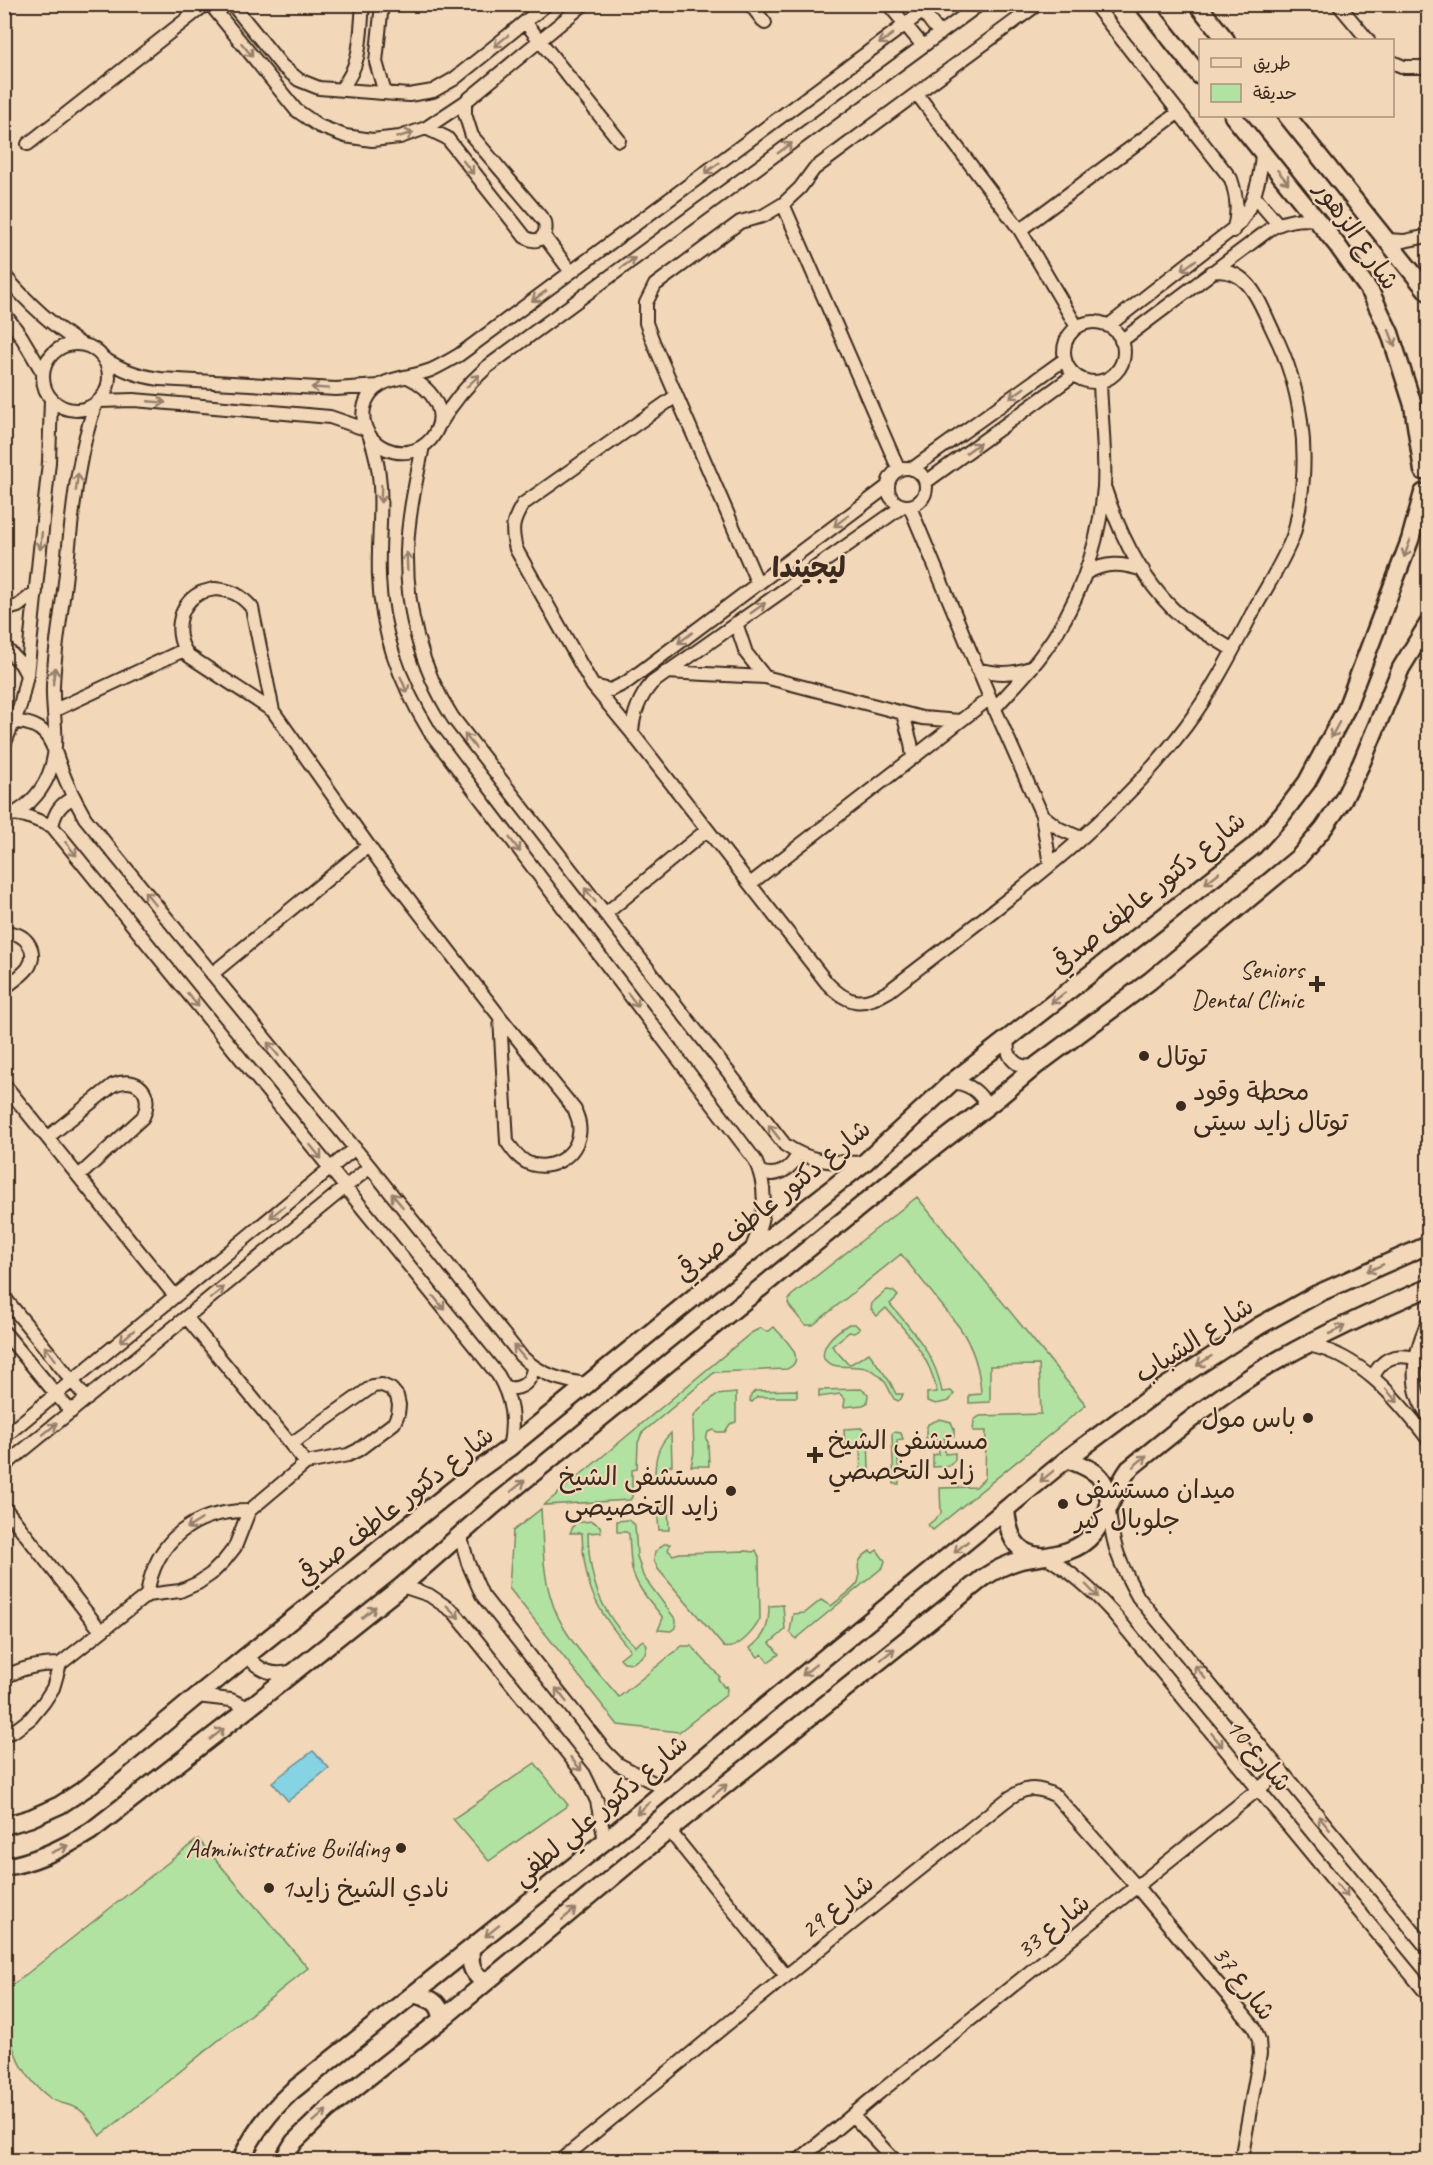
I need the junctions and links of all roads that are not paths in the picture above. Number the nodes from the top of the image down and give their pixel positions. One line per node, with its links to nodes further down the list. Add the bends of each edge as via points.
1 (208, 4): 34 (street, one-way to 34, via 296,110 319,126 345,136 372,140 400,137); 36 (street)
2 (232, 4): 27 (street, via 282,66 299,80 319,88)
3 (363, 4): 27 (street, via 357,62)
4 (382, 4): 28 (street, via 376,62)
5 (547, 4): 16 (street)
6 (584, 4): 22 (street)
7 (750, 4): 17 (street)
8 (888, 4): 18 (street)
9 (980, 4): 19 (street)
10 (1038, 4): 29 (street)
11 (1094, 4): 31 (street)
12 (1143, 4): 26 (street)
13 (1197, 4): 20 (street)
14 (1338, 4): 21 (street)
15 (924, 7): 18 (street); 19 (street)
16 (525, 22): 22 (street); 28 (street, one-way to 28, via 433,91)
17 (765, 23)
18 (905, 25): 23 (street); 49 (street, one-way to 49)
19 (940, 34): 23 (street)
20 (1225, 39)
21 (1367, 39)
22 (540, 41): 30 (street); 35 (street)
23 (923, 46): 67 (street, one-way to 23, via 457,398 488,367)
24 (1394, 63): 25 (street)
25 (1428, 67)
26 (1199, 75)
27 (341, 89): 28 (street)
28 (385, 93)
29 (917, 94): 39 (street, via 814,169); 42 (street)
30 (465, 102): 34 (street); 44 (street, via 472,136 545,222)
31 (1179, 112): 42 (street); 43 (street, via 1231,179 1237,208)
32 (1234, 117): 37 (street, شارع الزهور)
33 (1288, 117): 46 (street, شارع الزهور)
34 (426, 128): 44 (street, one-way to 44, via 447,138 525,237 538,240)
35 (619, 140)
36 (28, 144)
37 (1262, 151): 38 (street); 40 (street, شارع الزهور, one-way to 40)
38 (1254, 196): 41 (street); 43 (street, via 1249,211)
39 (783, 204): 64 (street, via 763,216 740,222 655,285 646,303 646,323); 72 (street)
40 (1317, 220): 41 (street, via 1297,219); 70 (street, شارع الزهور, one-way to 70, via 1371,293 1390,333)
41 (1278, 224): 48 (street)
42 (1020, 230): 54 (street)
43 (1233, 231): 47 (street)
44 (544, 236): 49 (street)
45 (1428, 236): 46 (street)
46 (1386, 240): 51 (street, شارع الزهور)
47 (1207, 251): 48 (street); 53 (street, one-way to 53)
48 (1215, 269): 55 (street); 87 (street, via 1240,275 1252,290 1284,354 1298,398 1304,444 1302,490 1293,535)
49 (571, 272): 61 (street, one-way to 61, via 459,355 432,370)
50 (4, 275): 56 (street, via 48,321)
51 (1428, 292)
52 (4, 313): 59 (street)
53 (1108, 326): 54 (street, via 1088,323); 55 (street)
54 (1077, 327): 58 (street, via 1066,341)
55 (1121, 341): 62 (street, via 1124,351 1118,371)
56 (81, 344): 57 (street); 59 (street, via 56,351 47,360)
57 (103, 358): 63 (street, one-way to 57, via 336,389 160,379 120,369); 66 (street, via 109,380)
58 (1065, 359): 60 (street); 71 (street, one-way to 71)
59 (43, 373): 65 (street, via 44,387)
60 (1074, 375): 62 (street); 73 (street, one-way to 60)
61 (408, 377): 63 (street); 67 (street, via 434,396 438,406)
62 (1100, 382): 75 (street)
63 (378, 386): 68 (street, via 364,409)
64 (676, 396): 80 (street); 95 (street, via 536,494 523,504 515,518 512,534 516,549)
65 (51, 399): 66 (street, via 73,410); 81 (street, one-way to 81, via 50,462)
66 (98, 402): 68 (street, one-way to 68, via 134,400 330,417); 97 (street, one-way to 66, via 53,686 79,466)
67 (437, 427): 69 (street)
68 (368, 433): 69 (street, via 385,450 395,453); 131 (street, one-way to 131, via 381,483 379,577 383,612 398,669 417,712 755,1160)
69 (423, 446): 115 (street, one-way to 69, via 453,718 433,685 415,631 407,551)
70 (1426, 464): 76 (street, شارع الزهور)
71 (912, 469): 72 (street); 73 (street)
72 (899, 470): 74 (street)
73 (926, 482): 77 (street, via 921,501)
74 (888, 486): 77 (street, via 892,499); 80 (street, one-way to 80)
75 (1104, 486): 78 (street, via 1120,529); 79 (street, via 1099,525)
76 (1426, 500): 120 (street, شارع دكتور عاطف صدقي, one-way to 120, via 1346,709 1306,782 1282,815 1254,846)
77 (906, 506): 83 (street, one-way to 77); 89 (street)
78 (1143, 570): 79 (street, via 1119,564); 87 (street, via 1173,609)
79 (1086, 573): 88 (street, via 1071,608)
80 (758, 584): 90 (street, one-way to 90)
81 (36, 592): 82 (street, via 18,606); 92 (street)
82 (4, 610)
83 (736, 623): 91 (street); 93 (street, via 746,653)
84 (1428, 624): 121 (street, via 1401,668 1344,800 1323,830 1299,857 1150,981)
85 (4, 646): 92 (street)
86 (184, 650): 97 (street); 98 (street); 98 (street, via 178,627 189,602 215,589 243,597 252,608)
87 (1233, 650): 111 (street, via 1214,686 1156,764)
88 (1031, 667): 89 (street, via 1005,674); 96 (street)
89 (977, 669): 96 (street)
90 (643, 670): 94 (street); 95 (street, via 611,690)
91 (666, 672): 93 (street); 94 (street)
92 (27, 675): 101 (street)
93 (765, 677): 99 (street)
94 (652, 683): 102 (street, via 638,704)
95 (593, 686): 102 (street)
96 (992, 703): 100 (street); 108 (street)
97 (55, 710): 104 (street)
98 (273, 711): 112 (street)
99 (903, 714): 100 (street); 105 (street)
100 (960, 721): 105 (street)
101 (15, 722): 103 (street); 104 (street, via 37,726)
102 (632, 733): 110 (street)
103 (4, 745)
104 (55, 750): 106 (street); 107 (street, via 46,781 28,804)
105 (913, 758): 114 (street)
106 (74, 798): 109 (street, via 58,809); 117 (street, one-way to 106, via 85,818)
107 (8, 814): 109 (street)
108 (1042, 815): 111 (street); 113 (street)
109 (52, 826): 130 (street, one-way to 130)
110 (707, 830): 114 (street); 115 (street)
111 (1081, 838): 113 (street)
112 (369, 846): 117 (street); 119 (street)
113 (1050, 865): 114 (street, via 889,991 873,1000 856,1002 839,996 827,983)
114 (750, 884)
115 (605, 914): 127 (street, one-way to 115, via 785,1145)
116 (4, 933): 118 (street, via 20,934 32,950 32,960)
117 (212, 974): 126 (street, one-way to 117)
118 (4, 988)
119 (500, 1017): 119 (street, via 575,1110 580,1125 578,1140 558,1162 543,1166 528,1163 515,1155 507,1142)
120 (1008, 1039): 121 (street, via 1011,1059 1023,1067); 122 (street, شارع دكتور عاطف صدقي)
121 (1037, 1065): 124 (street)
122 (952, 1082): 124 (street, via 970,1086); 128 (street, شارع دكتور عاطف صدقي)
123 (4, 1084): 125 (street)
124 (987, 1107): 164 (street, one-way to 124)
125 (48, 1137): 132 (street); 132 (street, via 113,1085 133,1082 142,1088 147,1098 143,1118)
126 (355, 1148): 129 (street); 130 (street)
127 (798, 1154): 128 (street, via 817,1161); 131 (street, via 783,1172)
128 (864, 1163): 135 (street, شارع دكتور عاطف صدقي)
129 (370, 1167): 133 (street); 144 (street, one-way to 129)
130 (330, 1169): 133 (street); 138 (street, one-way to 138)
131 (760, 1172): 135 (street, via 764,1213)
132 (79, 1176): 138 (street)
133 (345, 1188): 139 (street, one-way to 133); 148 (street, one-way to 148)
134 (1428, 1245): 157 (street, شارع الشباب, one-way to 157, via 1317,1294 1259,1326 1160,1390)
135 (749, 1254): 147 (street, شارع دكتور عاطف صدقي)
136 (1428, 1288): 142 (street, one-way to 136)
137 (4, 1296): 146 (street, one-way to 137)
138 (175, 1296): 146 (street, one-way to 146)
139 (187, 1318): 150 (street); 155 (street)
140 (1428, 1322): 143 (street)
141 (4, 1332): 149 (street)
142 (1308, 1345): 145 (street, via 1327,1348); 160 (street, one-way to 142, via 1129,1469 1234,1389)
143 (1415, 1358): 145 (street, via 1394,1356 1384,1361); 152 (street, via 1416,1389)
144 (533, 1368): 147 (street, via 558,1380); 148 (street, via 525,1385)
145 (1372, 1377): 154 (street, one-way to 154)
146 (73, 1381): 149 (street); 150 (street)
147 (588, 1384): 156 (street, شارع دكتور عاطف صدقي)
148 (506, 1388): 156 (street, via 513,1417)
149 (56, 1395): 151 (street); 153 (street)
150 (87, 1399): 151 (street)
151 (70, 1412): 159 (street, one-way to 151)
152 (1428, 1415)
153 (4, 1437)
154 (1428, 1439)
155 (291, 1444): 158 (street); 158 (street, via 373,1386 382,1385 398,1396 394,1423 358,1450)
156 (509, 1448): 169 (street, شارع دكتور عاطف صدقي)
157 (1067, 1459): 160 (street, via 1097,1473 1109,1494); 162 (street, شارع الشباب, one-way to 162)
158 (306, 1462): 163 (street)
159 (4, 1466)
160 (1109, 1506): 165 (street, via 1092,1536 1078,1547); 176 (street, شارع 10, one-way to 160, via 1138,1597 1116,1554)
161 (4, 1507): 168 (street)
162 (1006, 1510): 165 (street, via 1011,1539 1020,1549); 177 (street, شارع دكتور علي لطفي, one-way to 177)
163 (249, 1511): 167 (street, via 235,1546 211,1574 180,1591); 167 (street, one-way to 167, via 213,1514 181,1533 156,1560)
164 (460, 1535): 166 (street); 177 (street, one-way to 164, via 618,1764 606,1752 482,1595)
165 (1045, 1556): 178 (street, شارع 10, one-way to 178, via 1089,1587); 180 (street, one-way to 165, via 983,1578 1002,1566)
166 (402, 1586): 171 (street, one-way to 166); 181 (street, one-way to 181, via 429,1595 454,1612 584,1774 597,1801)
167 (147, 1594): 168 (street)
168 (101, 1631): 170 (street)
169 (247, 1656): 171 (street, via 256,1667 269,1673); 173 (street, شارع دكتور عاطف صدقي)
170 (60, 1664): 172 (street, via 25,1668); 175 (street, via 44,1702 31,1718)
171 (295, 1670): 174 (street)
172 (4, 1678)
173 (197, 1696): 174 (street, via 231,1700); 179 (street, شارع دكتور عاطف صدقي, via 86,1788 60,1805)
174 (249, 1708): 182 (street, one-way to 174, via 42,1857 91,1831)
175 (4, 1734)
176 (1281, 1771): 178 (street, شارع 33); 185 (street, شارع 10, one-way to 176)
177 (665, 1789): 181 (street, شارع دكتور علي لطفي, one-way to 181)
178 (1258, 1790): 183 (street, شارع 33); 189 (street, شارع 10, one-way to 189)
179 (4, 1826)
180 (669, 1830): 186 (street); 187 (street, one-way to 180)
181 (605, 1841): 184 (street, شارع دكتور علي لطفي, one-way to 184)
182 (4, 1867)
183 (1137, 1887): 186 (street, شارع 29, via 1056,1796 1042,1789 1027,1789 998,1807); 191 (street, شارع 33); 197 (street, شارع 37, via 1257,2033 1260,2054)
184 (471, 1948): 187 (street, via 472,1970 481,1979); 188 (street, شارع دكتور علي لطفي)
185 (1428, 1949)
186 (786, 1976): 194 (street, شارع 29)
187 (490, 1979): 190 (street)
188 (413, 1994): 190 (street, via 435,2002); 192 (street, شارع دكتور علي لطفي, via 275,2107)
189 (1428, 1995)
190 (442, 2019): 193 (street, one-way to 190, via 306,2129)
191 (853, 2116): 195 (street, شارع 33); 196 (street)
192 (241, 2160)
193 (283, 2160)
194 (561, 2160)
195 (799, 2160)
196 (894, 2160)
197 (1241, 2160)

